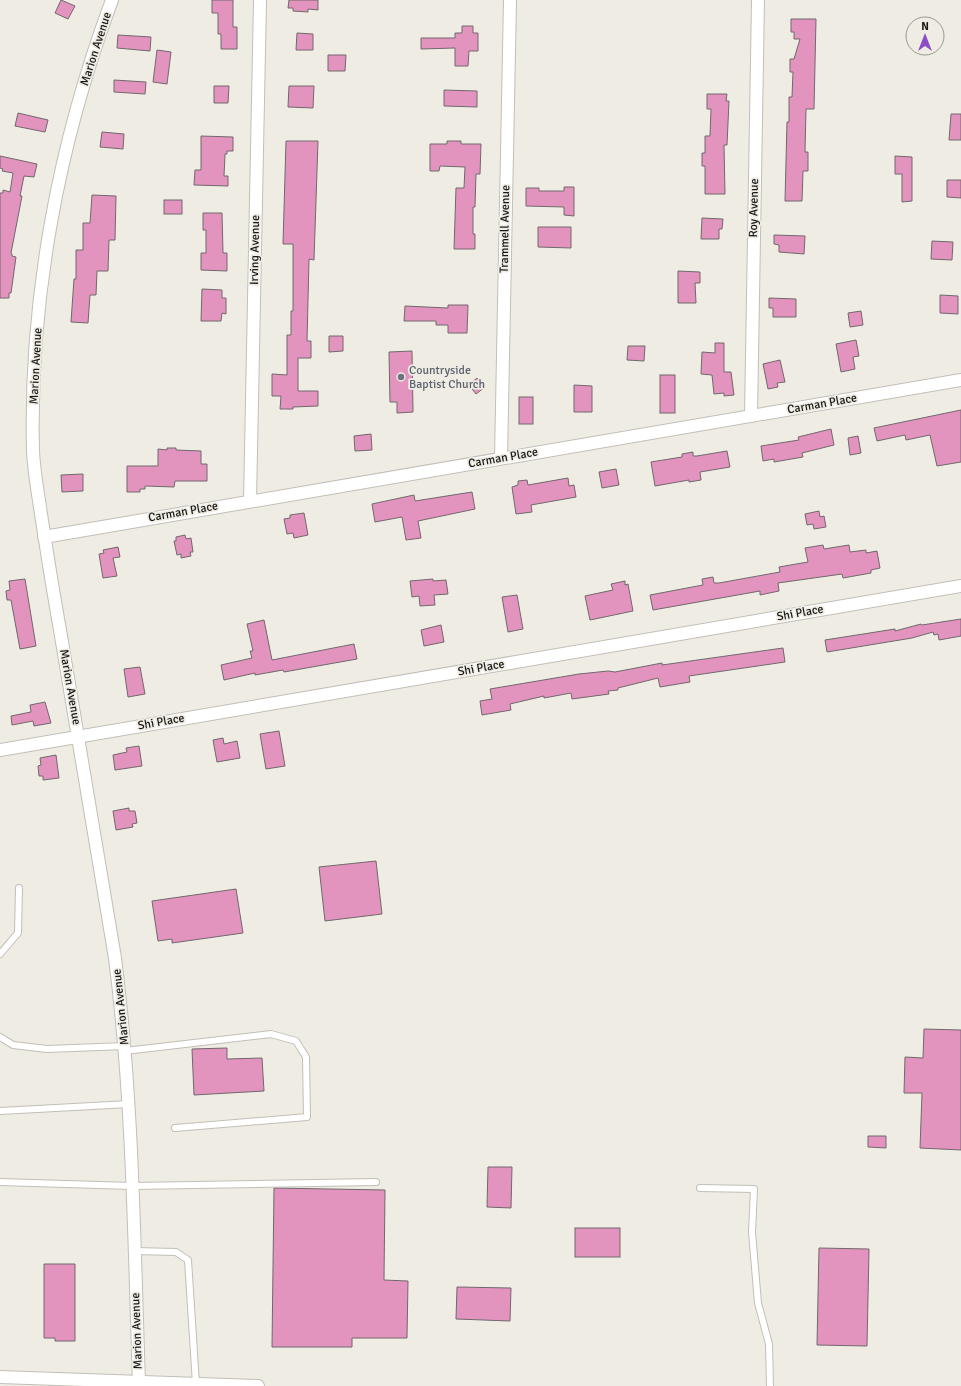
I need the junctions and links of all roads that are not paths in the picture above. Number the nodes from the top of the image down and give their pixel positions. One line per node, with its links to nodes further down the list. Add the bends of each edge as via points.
1 (112, 0): 9 (street, Marion Avenue, via 69,140 52,213 39,310 33,452)
2 (260, 0): 8 (street, Irving Avenue)
3 (510, 0): 7 (street, Trammell Avenue)
4 (758, 0): 6 (street, Roy Avenue)
5 (961, 380): 6 (street, Carman Place)
6 (751, 416): 7 (street, Carman Place)
7 (501, 458): 8 (street, Carman Place)
8 (250, 501): 9 (street, Carman Place)
9 (44, 537): 11 (street, Marion Avenue)
10 (961, 586): 11 (street, Shi Place)
11 (78, 736): 12 (street, Shi Place); 16 (street, Marion Avenue, via 115,958)
12 (0, 750)
13 (19, 888): 14 (lane, via 18,933)
14 (0, 954)
15 (0, 1037): 16 (lane, via 13,1045 47,1049)
16 (125, 1048): 17 (street, Marion Avenue); 19 (lane, via 272,1034 296,1041 306,1057 307,1118)
17 (129, 1104): 18 (lane); 22 (street, Marion Avenue)
18 (0, 1111)
19 (175, 1128)
20 (0, 1182): 22 (lane)
21 (376, 1182): 22 (lane)
22 (132, 1186): 24 (street, Marion Avenue)
23 (700, 1188): 29 (lane, via 754,1189 752,1232 757,1295 770,1344)
24 (134, 1251): 26 (street, Marion Avenue); 27 (lane, via 176,1252 188,1260)
25 (0, 1377): 26 (street)
26 (139, 1382): 27 (street)
27 (196, 1384): 28 (street)
28 (258, 1386)
29 (770, 1386)

